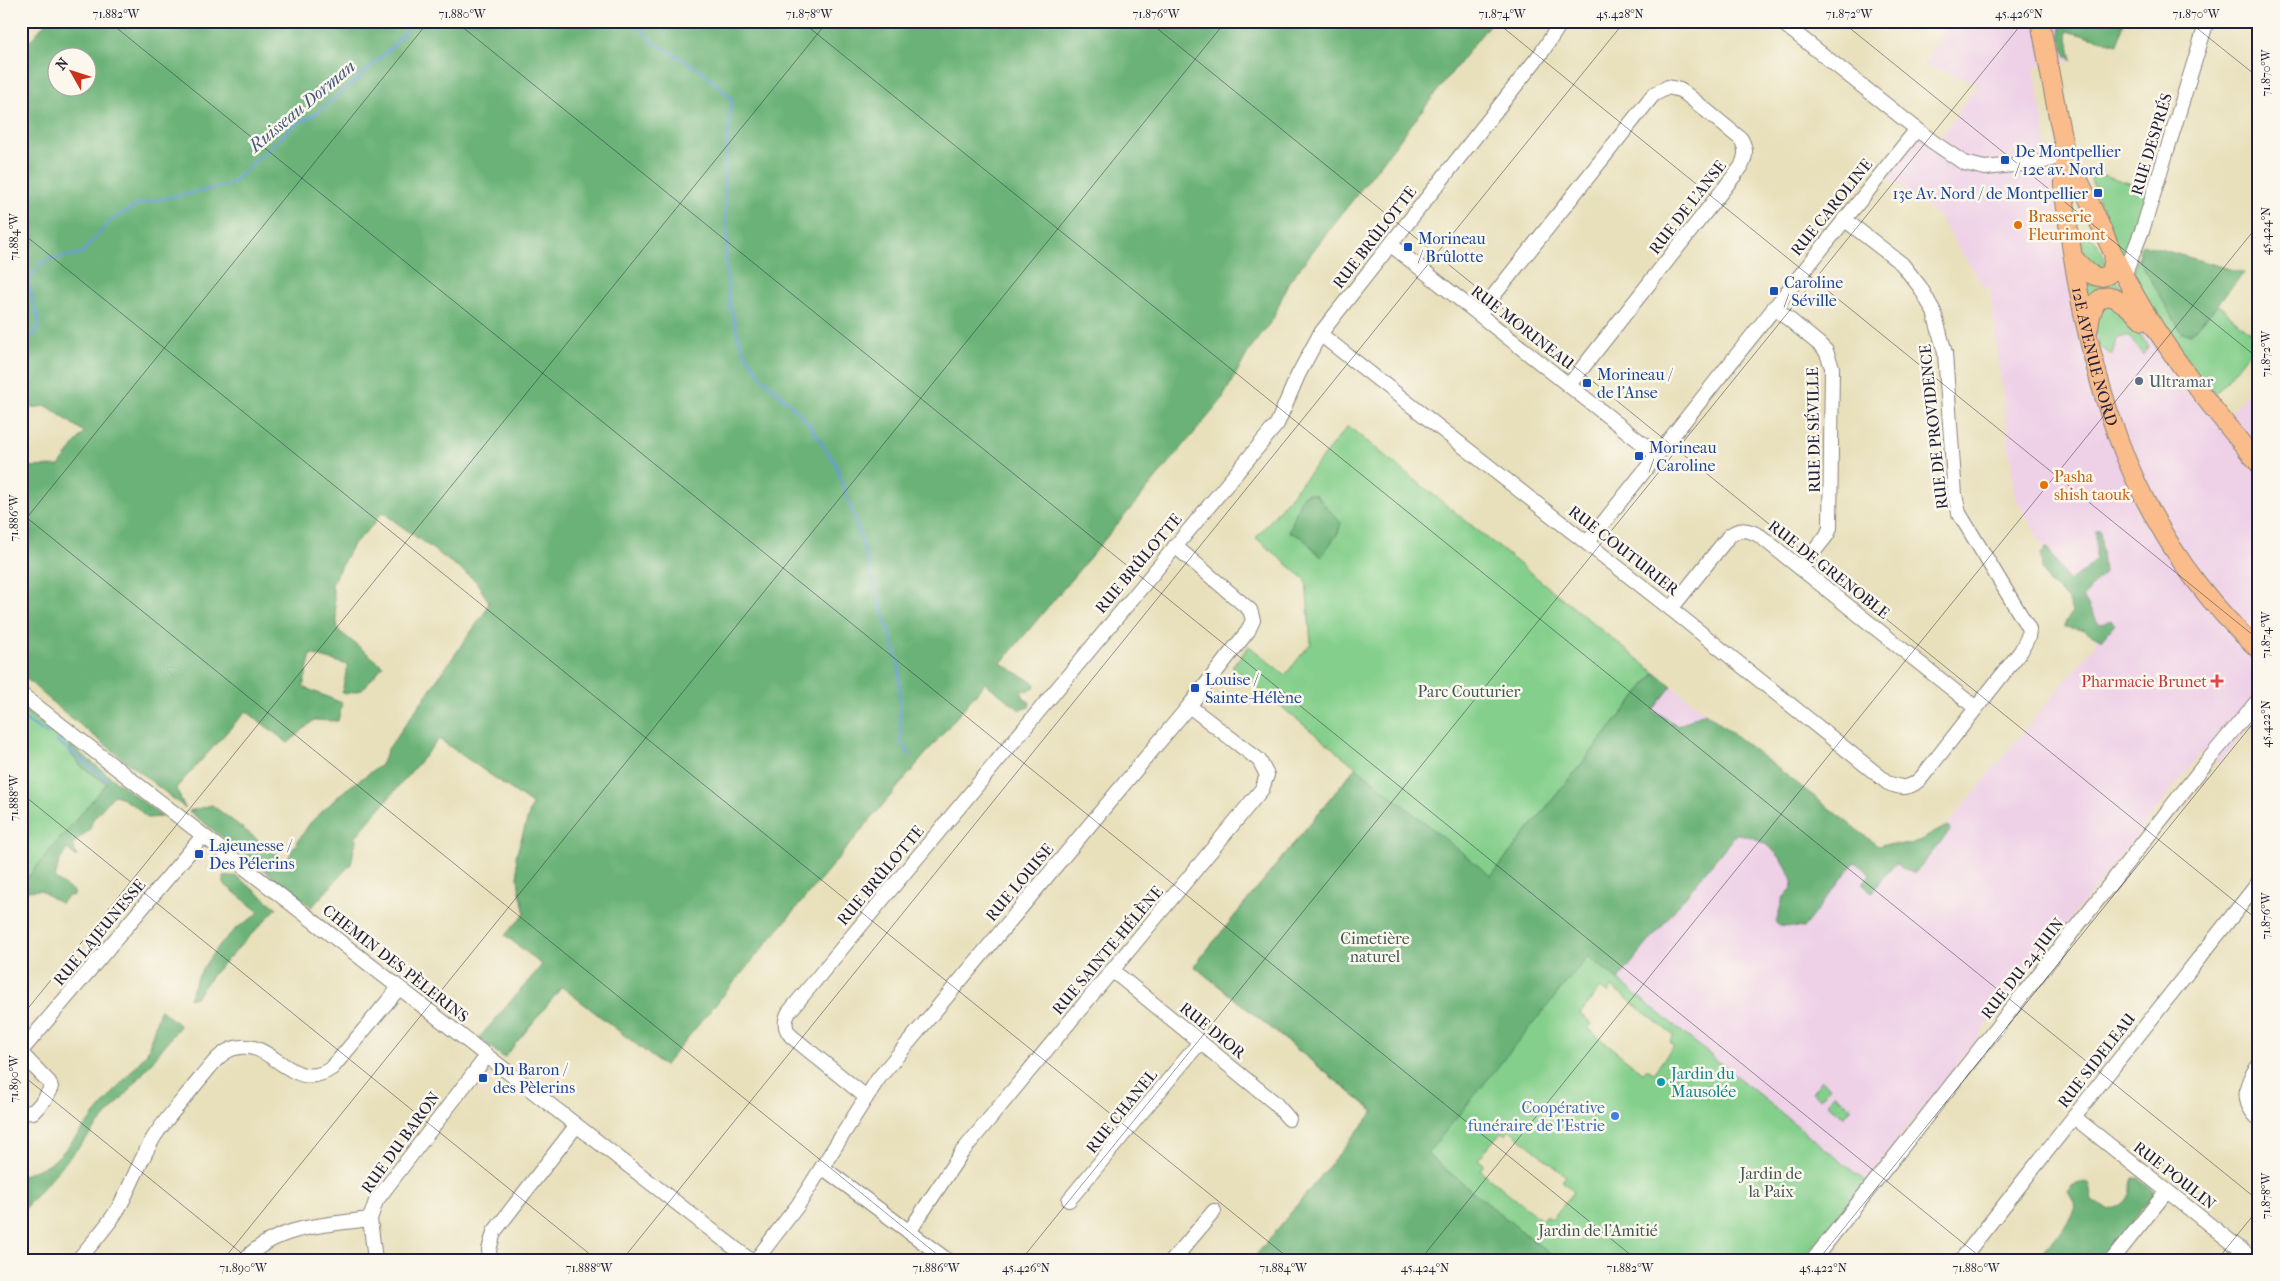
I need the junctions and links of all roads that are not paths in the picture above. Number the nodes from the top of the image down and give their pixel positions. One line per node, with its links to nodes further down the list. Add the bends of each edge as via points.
1 (1562, 21): 8 (street, RUE BRÛLOTTE, via 1542,52)
2 (1780, 21): 5 (street)
3 (2040, 21): 6 (main road, 12E AVENUE NORD)
4 (2207, 21): 11 (street, RUE DESPRÉS, via 2143,228)
5 (1917, 130): 6 (street, via 1957,159 1978,168 2041,162); 7 (street, RUE CAROLINE)
6 (2065, 155): 9 (main road, via 2082,183); 10 (main road, 12E AVENUE NORD, via 2064,191)
7 (1844, 218): 12 (street, RUE CAROLINE); 28 (street, RUE DE PROVIDENCE, via 1902,264 1934,312 1945,353 1959,513 2029,629 2021,651)
8 (1391, 245): 13 (street, RUE MORINEAU); 14 (street, RUE BRÛLOTTE)
9 (2114, 255): 10 (main road, via 2109,274 2097,277); 11 (main road)
10 (2074, 257): 15 (main road, 12E AVENUE NORD)
11 (2124, 276): 16 (main road)
12 (1774, 307): 18 (street, RUE CAROLINE); 22 (street, RUE DE SÉVILLE, via 1826,351 1832,367 1830,528)
13 (1479, 314): 17 (street, RUE MORINEAU); 17 (street, RUE DE L'ANSE, via 1653,95 1668,87 1686,94 1742,139 1746,156 1741,167)
14 (1320, 334): 20 (street, RUE COUTURIER); 21 (street, RUE BRÛLOTTE, via 1277,424)
15 (2088, 336): 16 (main road, via 2092,309 2100,300 2111,296 2126,304); 24 (main road, 12E AVENUE NORD, via 2108,413 2149,511 2197,583)
16 (2164, 343): 19 (main road)
17 (1569, 385): 18 (street, RUE MORINEAU)
18 (1657, 454): 20 (street, RUE CAROLINE)
19 (2259, 464)
20 (1587, 543): 23 (street, RUE COUTURIER)
21 (1175, 546): 27 (street, RUE LOUISE, via 1250,610 1253,620 1244,638); 38 (street, RUE BRÛLOTTE, via 789,1012 785,1026 791,1036)
22 (1801, 568): 23 (street, RUE DE GRENOBLE, via 1760,536 1749,531 1736,531); 28 (street, RUE DE GRENOBLE)
23 (1671, 609): 29 (street, RUE COUTURIER, via 1888,783)
24 (2259, 650)
25 (21, 694): 30 (street, CHEMIN DES PÈLERINS)
26 (2259, 699): 58 (street, RUE DU 24-JUIN)
27 (1189, 706): 32 (street, RUE SAINTE-HÉLÈNE, via 1259,760 1266,783); 38 (street, RUE LOUISE)
28 (1976, 708): 29 (street, RUE DE PROVIDENCE, via 1922,778)
29 (1907, 788)
30 (203, 836): 33 (street, CHEMIN DES PÈLERINS); 35 (street, RUE LAJEUNESSE)
31 (2259, 882): 40 (street, RUE SIDELEAU)
32 (1112, 971): 34 (street, RUE DIOR); 49 (street, RUE SAINTE-HÉLÈNE, via 962,1152)
33 (399, 988): 36 (street, CHEMIN DES PÈLERINS); 50 (street, via 326,1073 315,1076 294,1073 250,1046 233,1048 219,1056 159,1129 118,1209)
34 (1200, 1042): 41 (street, RUE DIOR, via 1275,1103); 46 (street, RUE CHANEL)
35 (21, 1052): 39 (street, RUE LAJEUNESSE, via 51,1087 33,1112)
36 (487, 1056): 43 (street, CHEMIN DES PÈLERINS); 48 (street, RUE DU BARON, via 382,1192)
37 (2259, 1065): 42 (street, via 2248,1081 2246,1096 2252,1112)
38 (866, 1097): 44 (street, RUE LOUISE)
39 (21, 1113)
40 (2074, 1117): 45 (street, RUE POULIN); 59 (street, RUE SIDELEAU)
41 (1289, 1119)
42 (2259, 1119)
43 (576, 1126): 53 (street, via 494,1232); 54 (street, CHEMIN DES PÈLERINS)
44 (822, 1167): 49 (street); 55 (street, RUE LOUISE)
45 (2166, 1190): 60 (street); 61 (street, RUE POULIN)
46 (1068, 1200)
47 (1214, 1211): 57 (street)
48 (370, 1219): 51 (street, via 314,1226 280,1235 262,1244); 52 (street, RUE DU BARON)
49 (909, 1232): 56 (street)
50 (78, 1260)
51 (244, 1260)
52 (375, 1260)
53 (490, 1260)
54 (750, 1260)
55 (756, 1260)
56 (947, 1260)
57 (1173, 1260)
58 (1813, 1260)
59 (1960, 1260)
60 (2112, 1260)
61 (2254, 1260)

